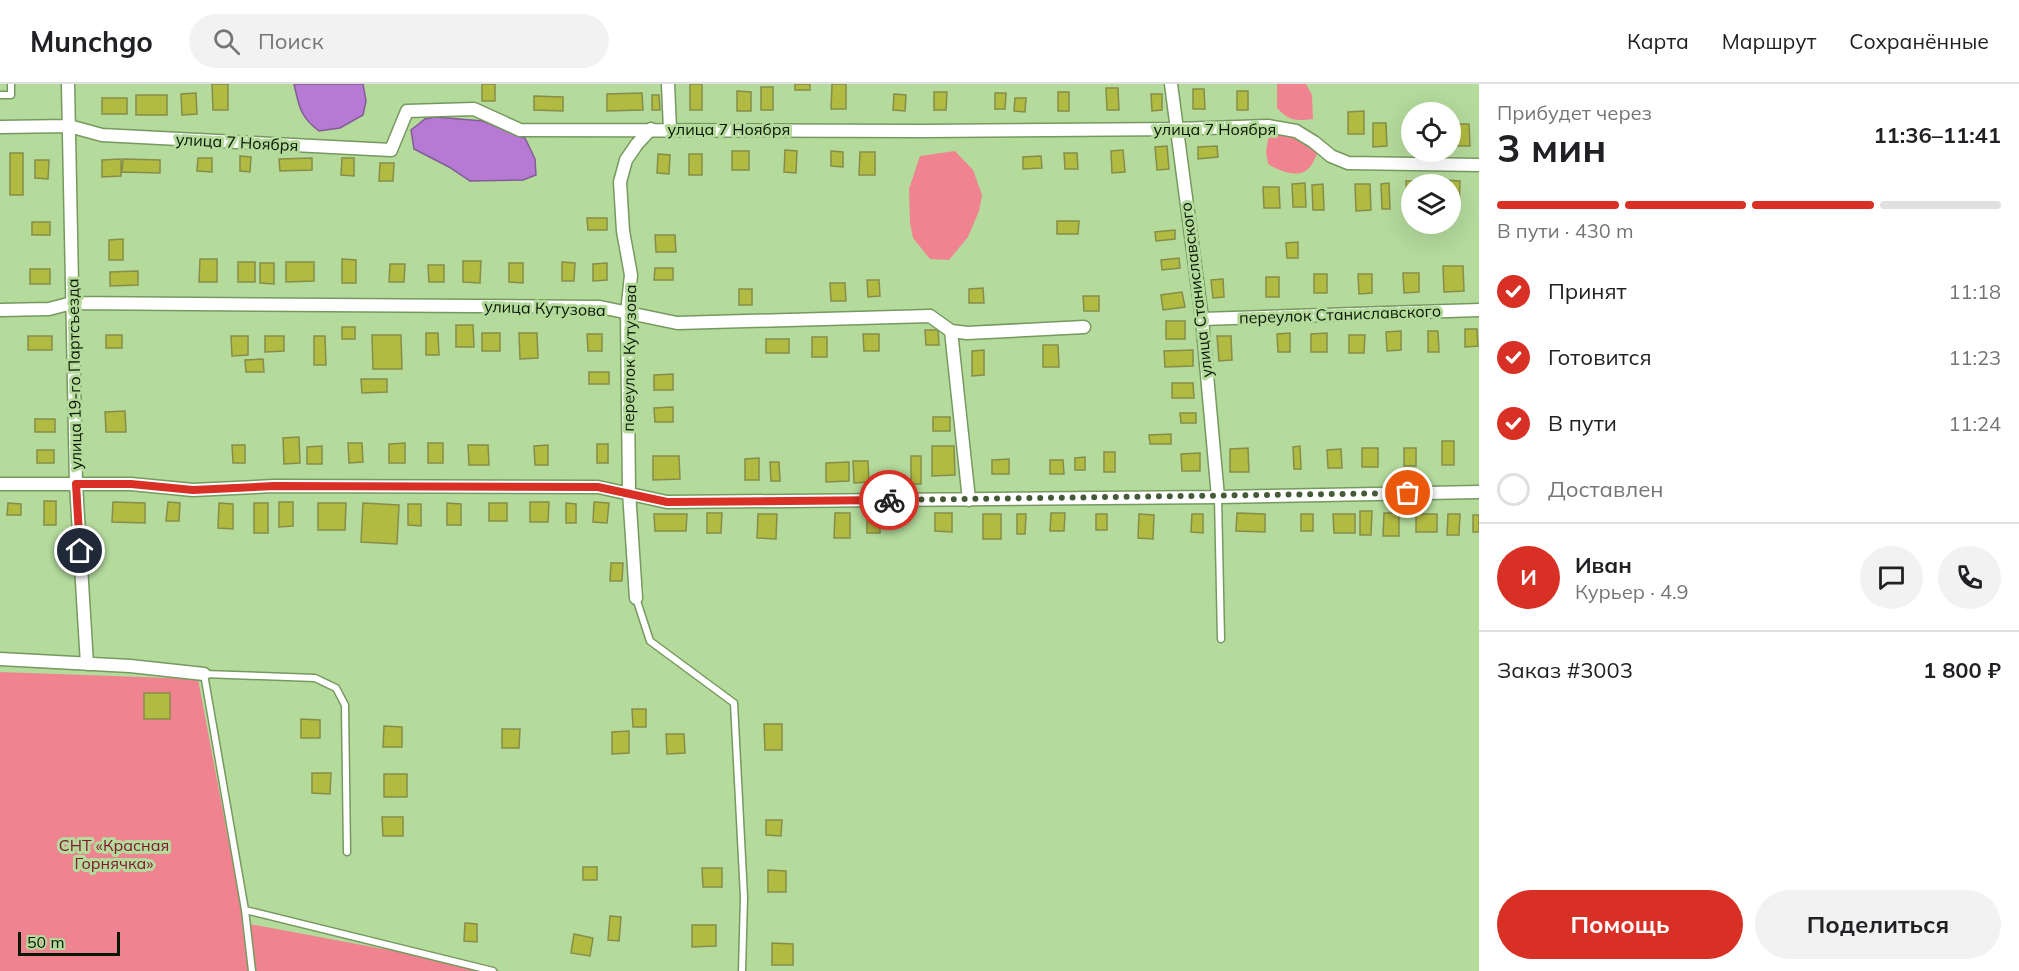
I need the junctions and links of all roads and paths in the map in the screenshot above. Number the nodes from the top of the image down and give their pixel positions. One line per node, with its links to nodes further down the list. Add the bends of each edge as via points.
1 (11, 84): 5 (lane, via 11,95)
2 (68, 84): 6 (street, улица 19-го Партсъезда)
3 (668, 84): 9 (street)
4 (1171, 84): 10 (street, улица Станиславского)
5 (0, 95)
6 (69, 126): 7 (street, улица 7 Ноября); 8 (street, улица 7 Ноября, via 102,135 391,150 407,111 474,109 520,130); 12 (street, улица 19-го Партсъезда)
7 (0, 127)
8 (651, 129): 9 (street, улица 7 Ноября); 15 (street, переулок Кутузова, via 626,160 620,182 631,275)
9 (670, 129): 10 (street, улица 7 Ноября)
10 (1176, 129): 11 (street, улица 7 Ноября, via 1268,126 1296,131 1348,163); 16 (street, улица Станиславского)
11 (1479, 165)
12 (72, 303): 13 (street, улица Кутузова, via 49,309); 15 (street, улица Кутузова, via 600,307); 20 (street, улица 19-го Партсъезда)
13 (0, 310)
14 (1479, 310): 16 (street, переулок Станиславского)
15 (627, 313): 18 (street, улица Кутузова, via 676,323 930,316); 21 (street, переулок Кутузова)
16 (1202, 319): 23 (street, улица Станиславского)
17 (1084, 327): 18 (street, улица Кутузова)
18 (951, 331): 24 (street)
19 (0, 484): 20 (street)
20 (76, 484): 21 (street, via 193,490 274,486 598,487); 28 (street, улица 19-го Партсъезда)
21 (629, 492): 24 (street, via 667,502); 25 (street, переулок Кутузова)
22 (1479, 492): 23 (street)
23 (1218, 497): 24 (street); 26 (lane)
24 (969, 500)
25 (636, 598): 34 (lane, via 650,641 734,703 744,897)
26 (1221, 639)
27 (0, 659): 28 (street)
28 (87, 664): 29 (street)
29 (204, 674): 30 (lane, via 315,678 336,688 345,705); 31 (lane)
30 (347, 852)
31 (245, 910): 32 (lane); 33 (lane)
32 (252, 971)
33 (493, 971)
34 (741, 971)

